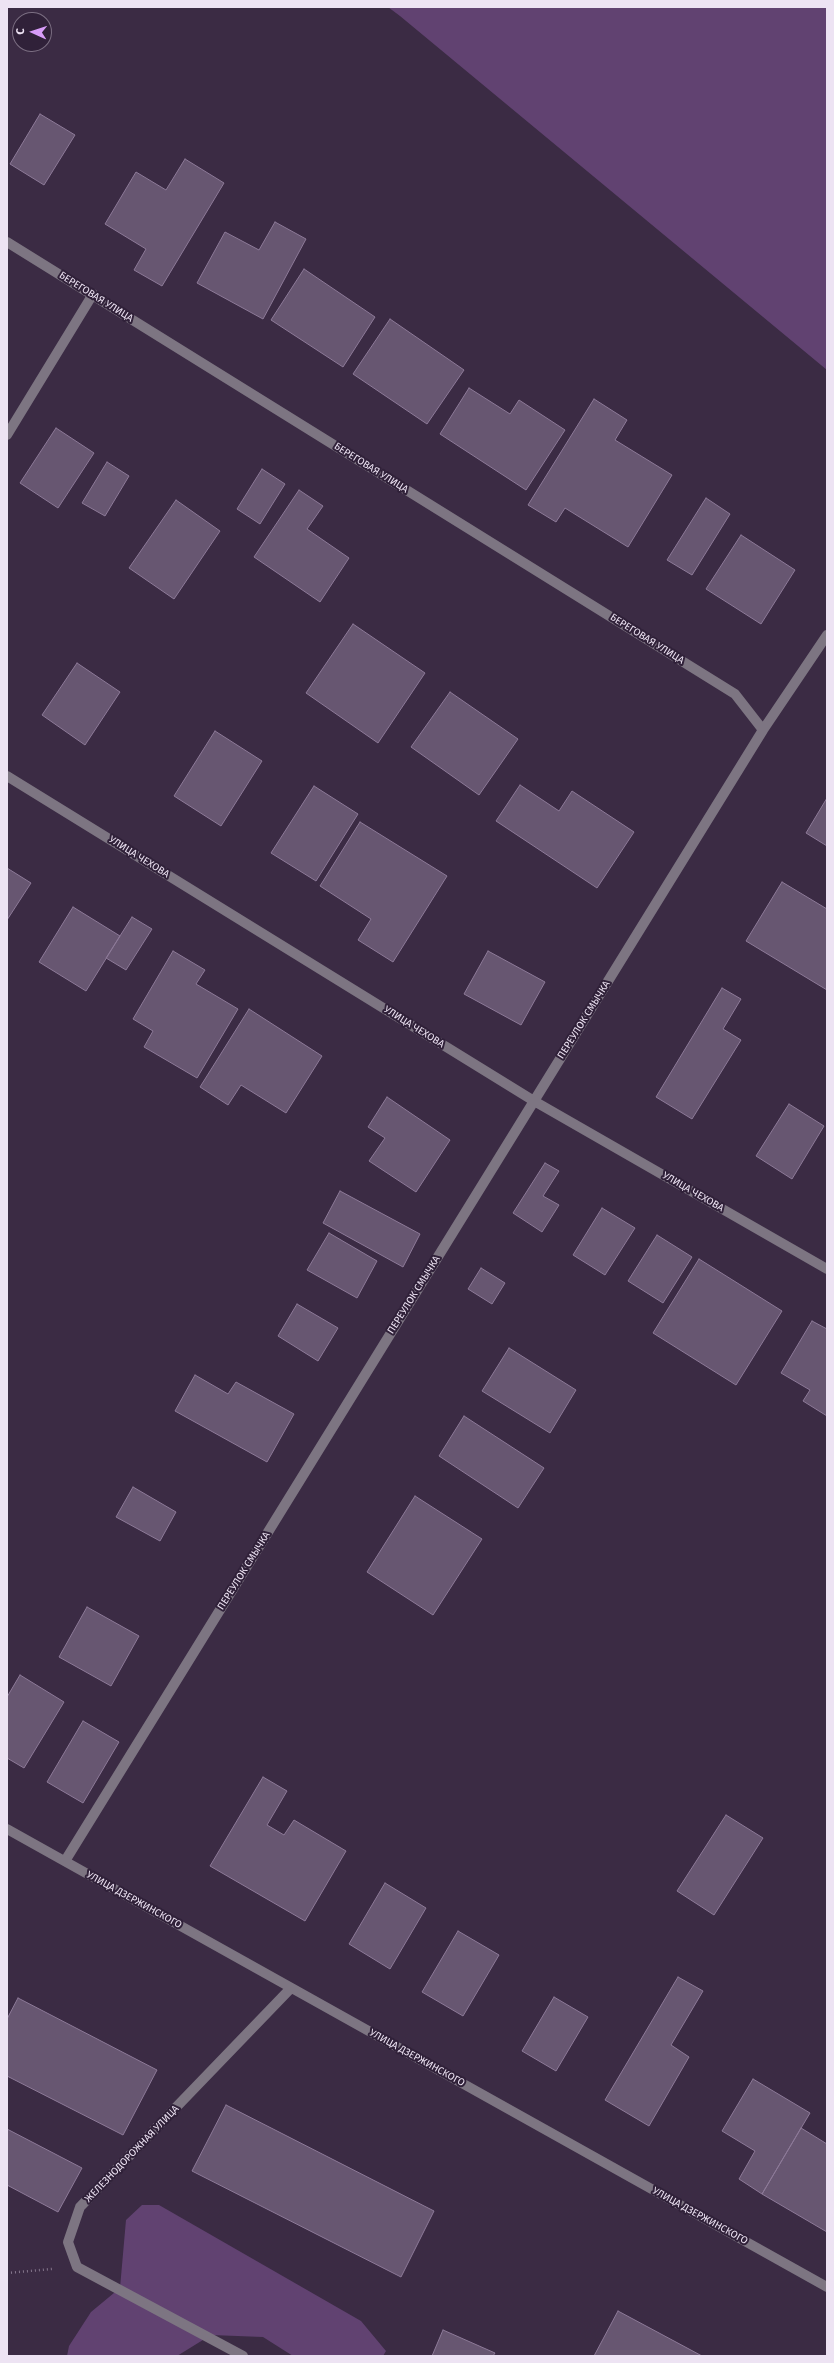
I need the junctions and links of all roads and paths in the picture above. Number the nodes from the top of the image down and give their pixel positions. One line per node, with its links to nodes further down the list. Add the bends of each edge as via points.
1 (7, 242): 2 (street, БЕРЕГОВАЯ УЛИЦА)
2 (93, 294): 3 (street); 5 (street, БЕРЕГОВАЯ УЛИЦА, via 735,694)
3 (7, 436)
4 (827, 635): 5 (street, ПЕРЕУЛОК СМЫЧКА)
5 (763, 730): 7 (street, ПЕРЕУЛОК СМЫЧКА)
6 (7, 776): 7 (street, УЛИЦА ЧЕХОВА)
7 (534, 1101): 8 (street, УЛИЦА ЧЕХОВА); 10 (street, ПЕРЕУЛОК СМЫЧКА)
8 (827, 1269)
9 (7, 1830): 10 (street, УЛИЦА ДЗЕРЖИНСКОГО)
10 (65, 1861): 11 (street, УЛИЦА ДЗЕРЖИНСКОГО)
11 (291, 1988): 12 (street, ЖЕЛЕЗНОДОРОЖНАЯ УЛИЦА, via 80,2207 68,2242); 14 (street, УЛИЦА ДЗЕРЖИНСКОГО)
12 (77, 2267): 13 (path); 15 (street)
13 (7, 2273)
14 (827, 2287)
15 (243, 2356)

